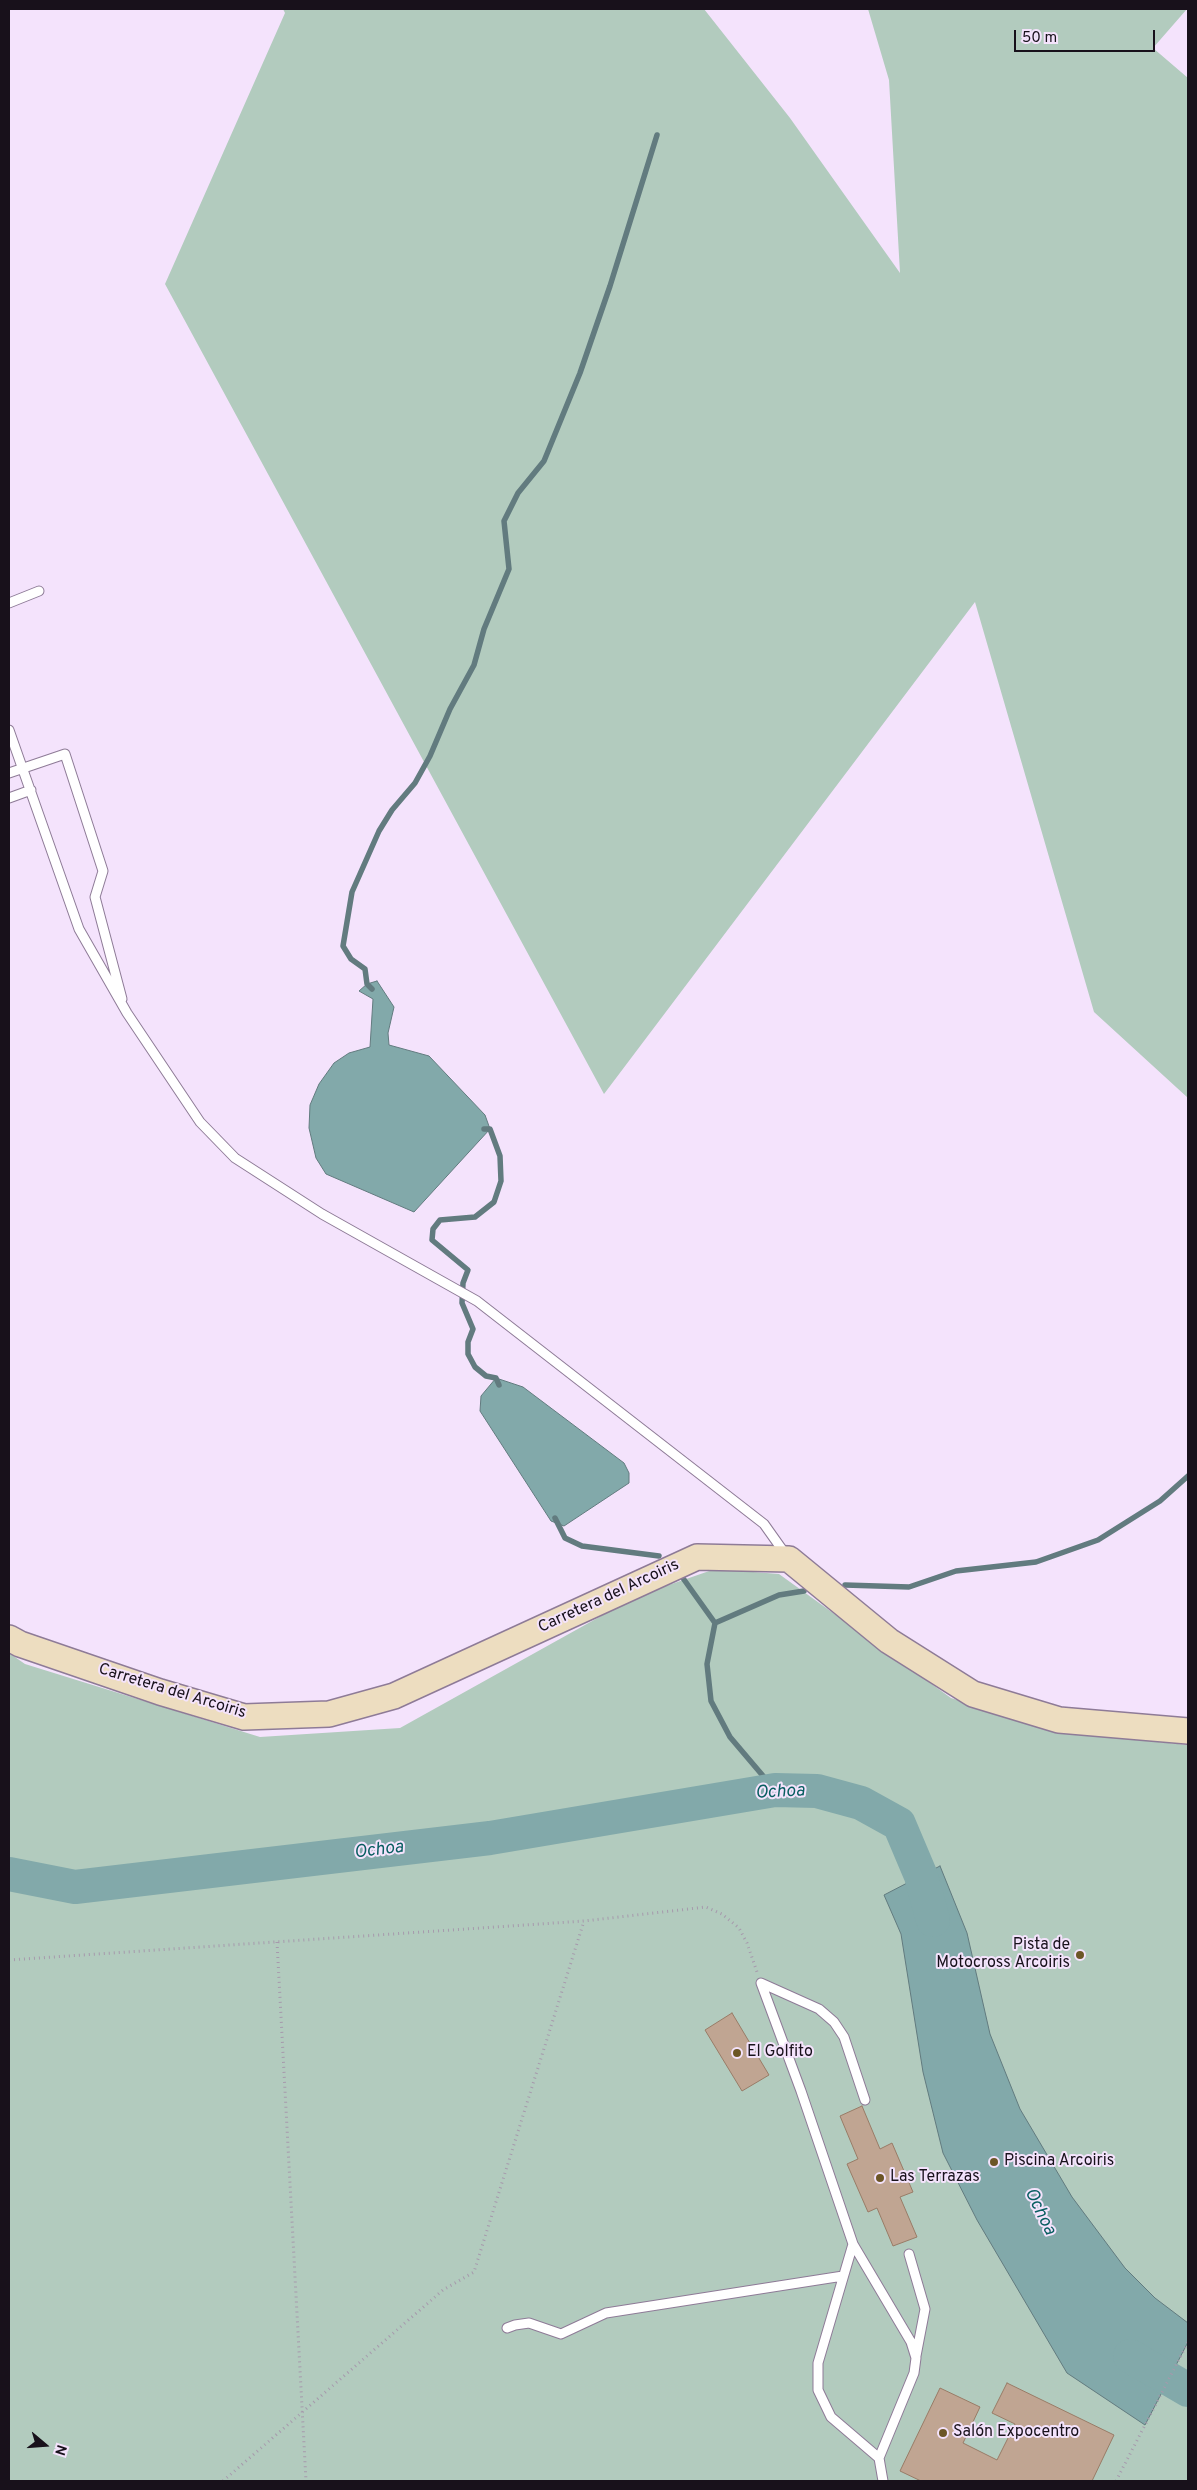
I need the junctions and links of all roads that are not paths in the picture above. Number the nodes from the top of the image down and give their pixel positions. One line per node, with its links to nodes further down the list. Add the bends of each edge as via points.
1 (39, 591): 2 (lane)
2 (9, 603)
3 (9, 730): 4 (lane)
4 (23, 768): 5 (lane); 6 (lane); 8 (lane, via 65,754 103,872 95,897)
5 (9, 773)
6 (31, 790): 7 (lane); 8 (lane, via 79,929)
7 (9, 798)
8 (127, 1013): 9 (lane, via 200,1122 235,1158 322,1214 474,1300 764,1524)
9 (789, 1559): 10 (street, Carretera del Arcoiris, via 697,1557 394,1696 328,1714 244,1717 151,1689); 11 (street, via 889,1641 973,1694 1059,1720)
10 (9, 1638)
11 (1188, 1730)
12 (865, 2100): 13 (lane, via 844,2037 834,2022 819,2009 761,1983)
13 (853, 2244): 15 (lane); 17 (lane)
14 (910, 2254): 17 (lane, via 925,2309)
15 (843, 2276): 16 (lane, via 606,2313 561,2334 529,2324); 18 (lane, via 818,2363 818,2390 831,2417)
16 (507, 2328)
17 (916, 2358): 18 (lane, via 914,2373)
18 (879, 2458): 19 (lane)
19 (884, 2481)

